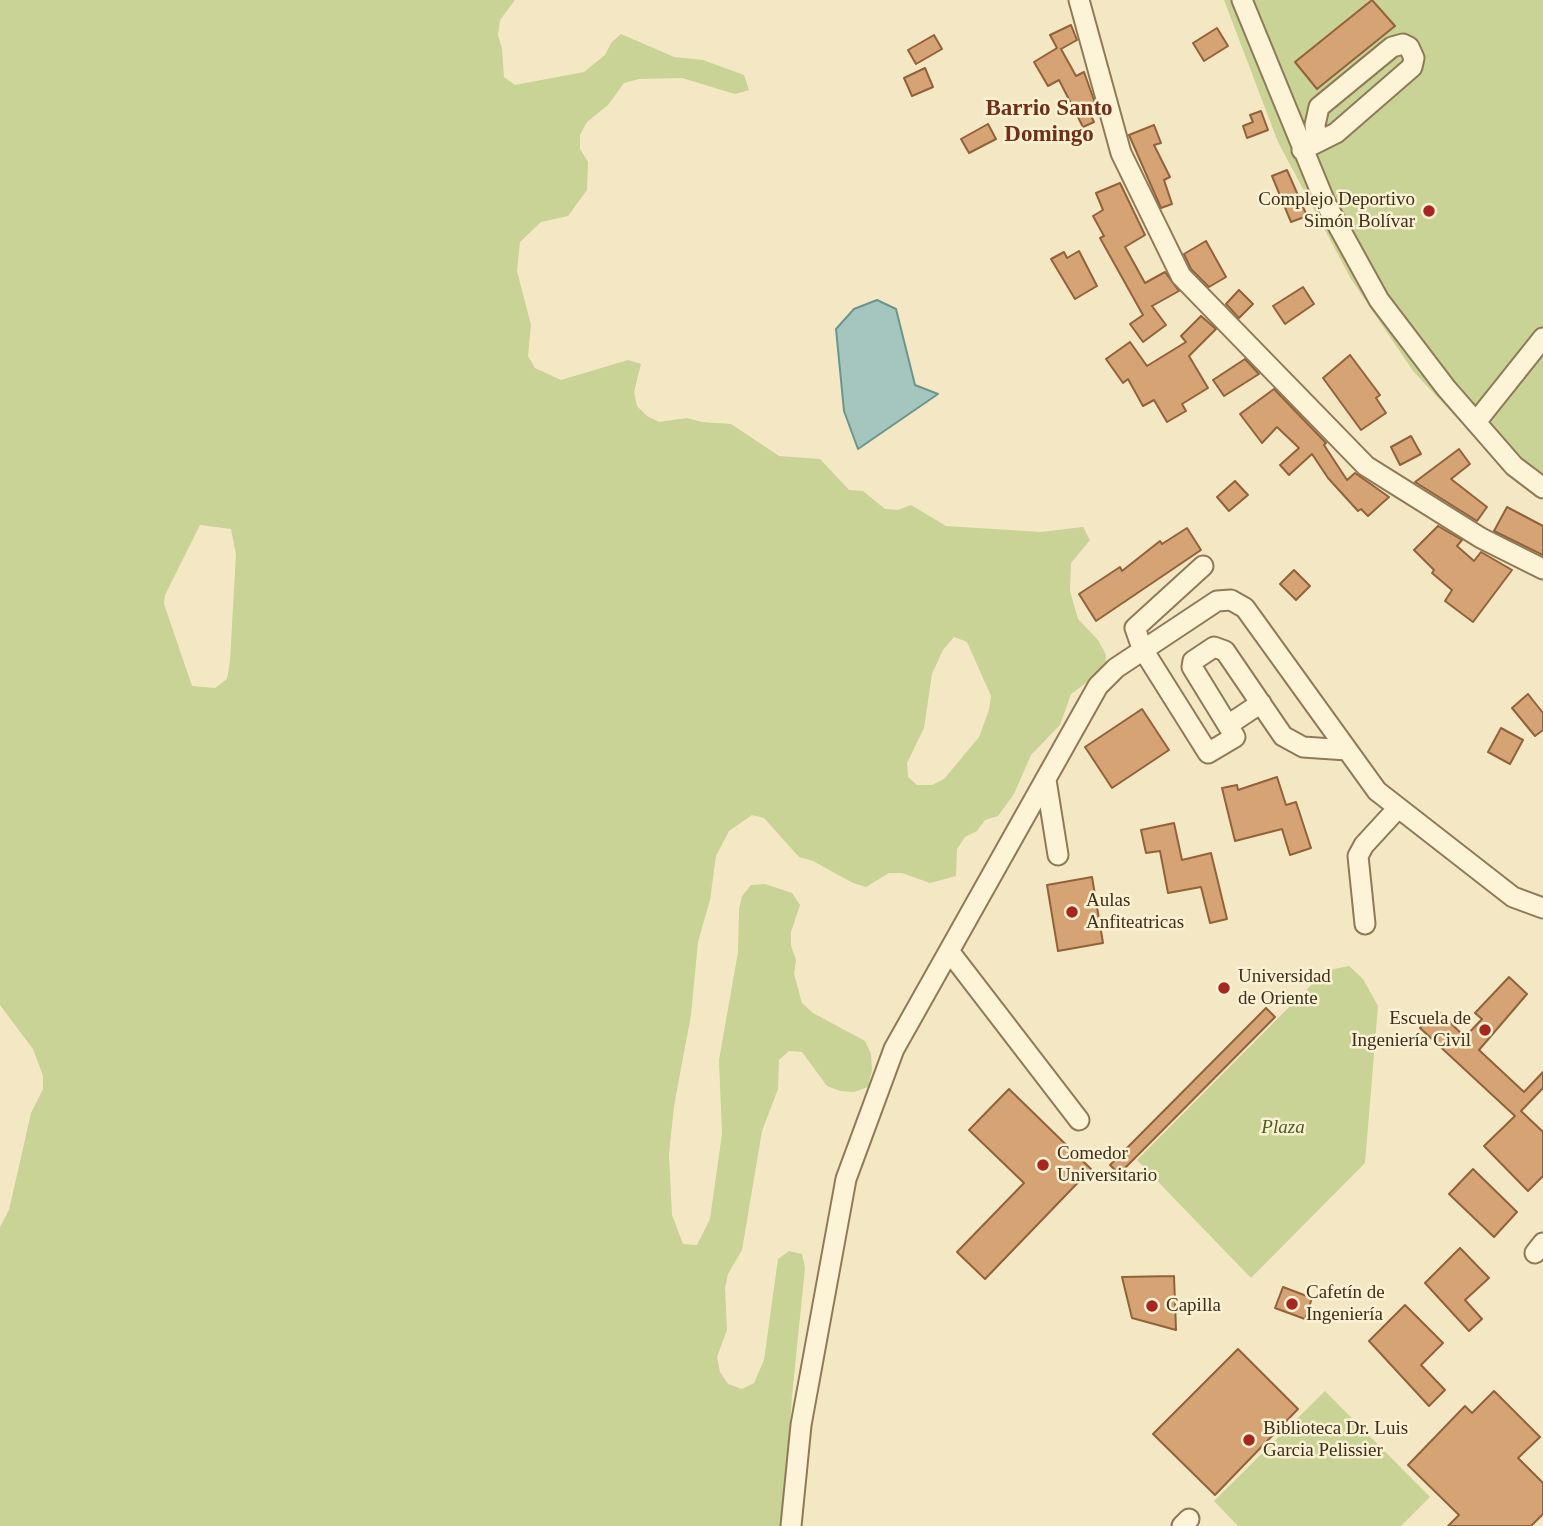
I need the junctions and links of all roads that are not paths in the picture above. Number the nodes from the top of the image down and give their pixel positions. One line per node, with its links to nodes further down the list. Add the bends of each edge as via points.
1 (1079, 0): 8 (street, via 1121,153 1181,276 1366,466 1481,538)
2 (1242, 0): 3 (street)
3 (1310, 145): 3 (street, via 1336,133 1412,68 1409,47 1392,47 1320,107); 5 (street, via 1325,202 1379,300)
4 (1543, 338): 5 (street)
5 (1476, 422): 6 (street, via 1514,466)
6 (1543, 488)
7 (1203, 566): 9 (street, via 1136,623 1135,634)
8 (1543, 569)
9 (1142, 648): 11 (street, via 1208,753 1234,740); 12 (street, via 1217,601 1231,600 1244,608); 13 (street, via 1098,686)
10 (1261, 703): 11 (street); 11 (street, via 1220,647 1214,647 1193,661 1192,667); 12 (street, via 1292,743)
11 (1228, 724)
12 (1347, 750): 14 (street, via 1377,791)
13 (1046, 780): 15 (street); 18 (street)
14 (1398, 808): 16 (street, via 1513,897); 17 (street, via 1358,856)
15 (1058, 855)
16 (1543, 908)
17 (1365, 925)
18 (949, 951): 19 (street); 20 (street, via 894,1049 846,1179 801,1425)
19 (1079, 1121)
20 (791, 1526)

